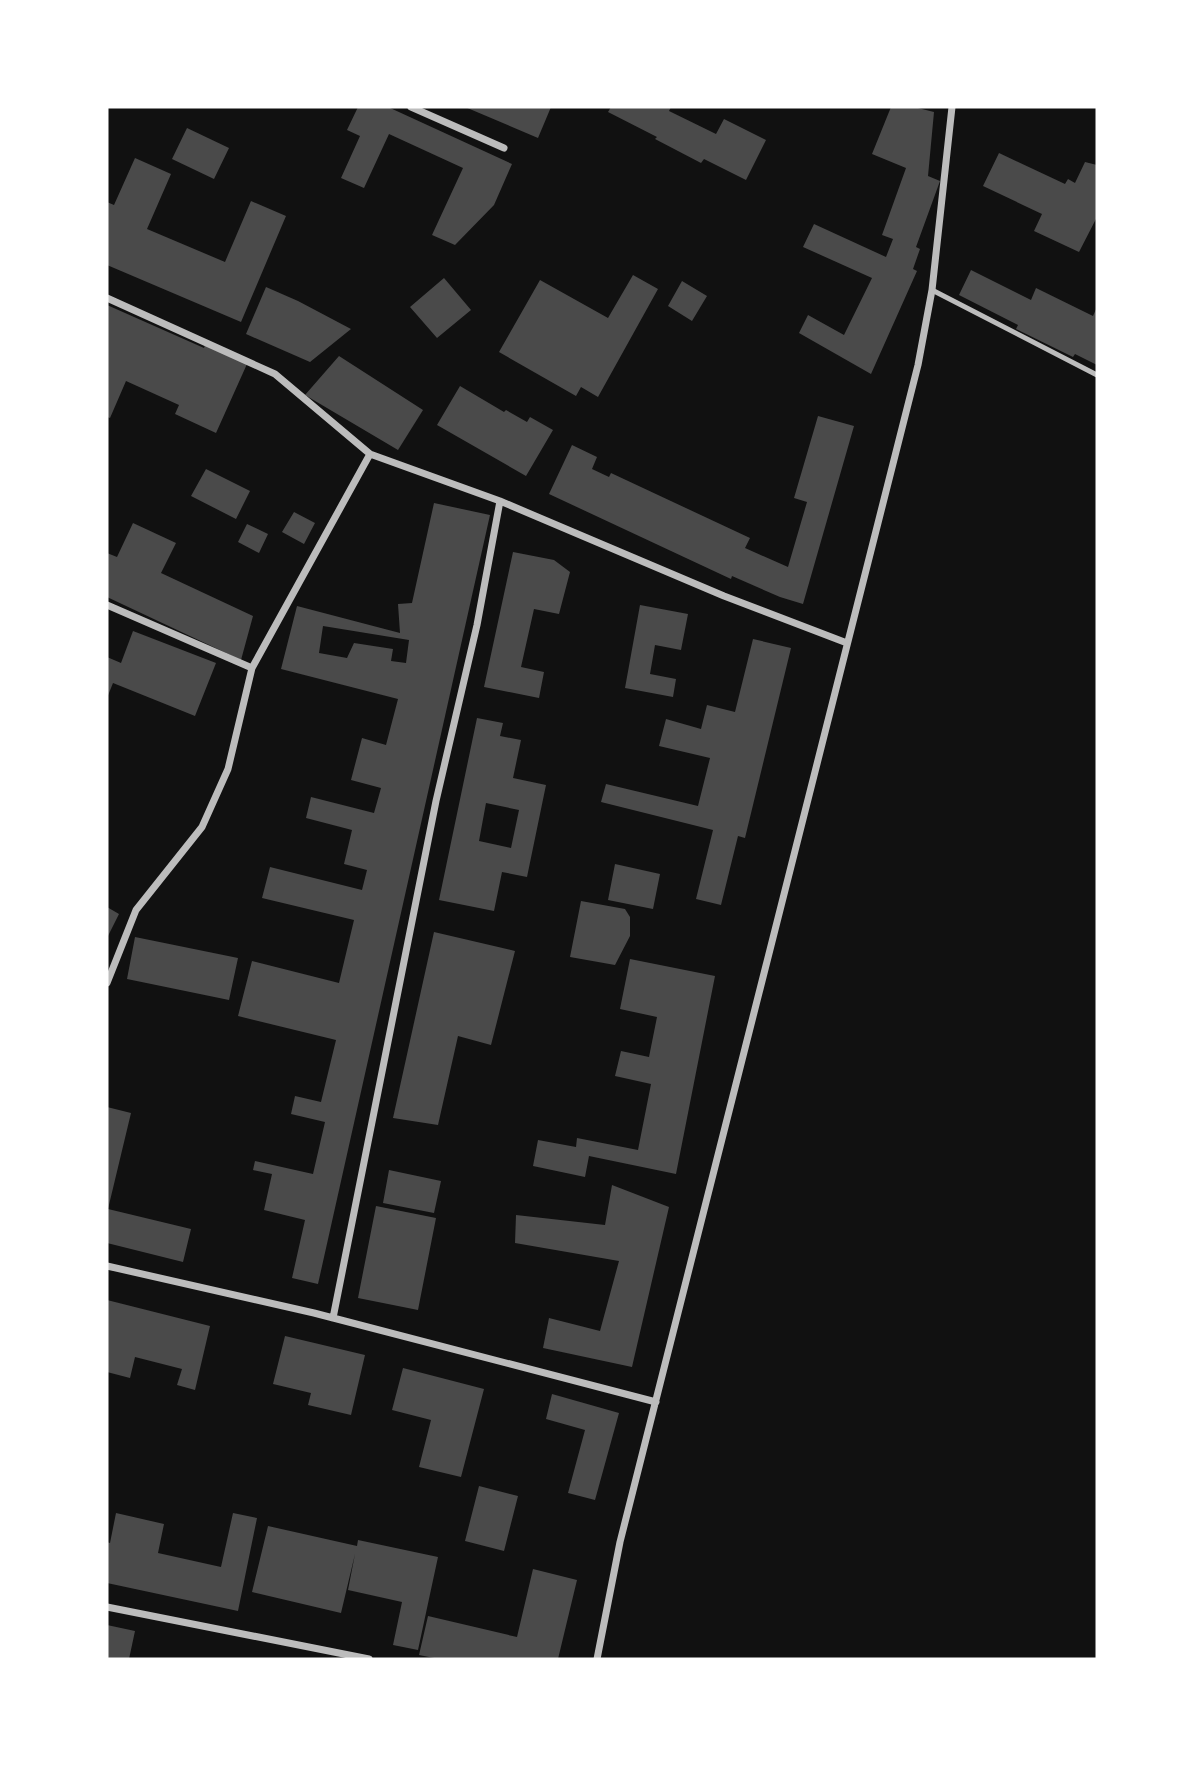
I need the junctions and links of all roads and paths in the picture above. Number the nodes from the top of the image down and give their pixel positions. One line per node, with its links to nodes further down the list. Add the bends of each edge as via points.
1 (411, 107): 3 (street)
2 (952, 107): 4 (street)
3 (504, 148)
4 (932, 290): 6 (lane); 10 (street, via 918,365)
5 (107, 298): 7 (street, via 275,374)
6 (1097, 375)
7 (370, 454): 8 (street); 11 (street)
8 (500, 501): 10 (street); 14 (street)
9 (107, 605): 11 (street)
10 (847, 643): 15 (street)
11 (252, 668): 12 (street, via 228,769 202,827 136,910)
12 (107, 983)
13 (107, 1266): 14 (street)
14 (333, 1318): 15 (street)
15 (656, 1402): 18 (street)
16 (107, 1607): 17 (street)
17 (369, 1659)
18 (597, 1659)

